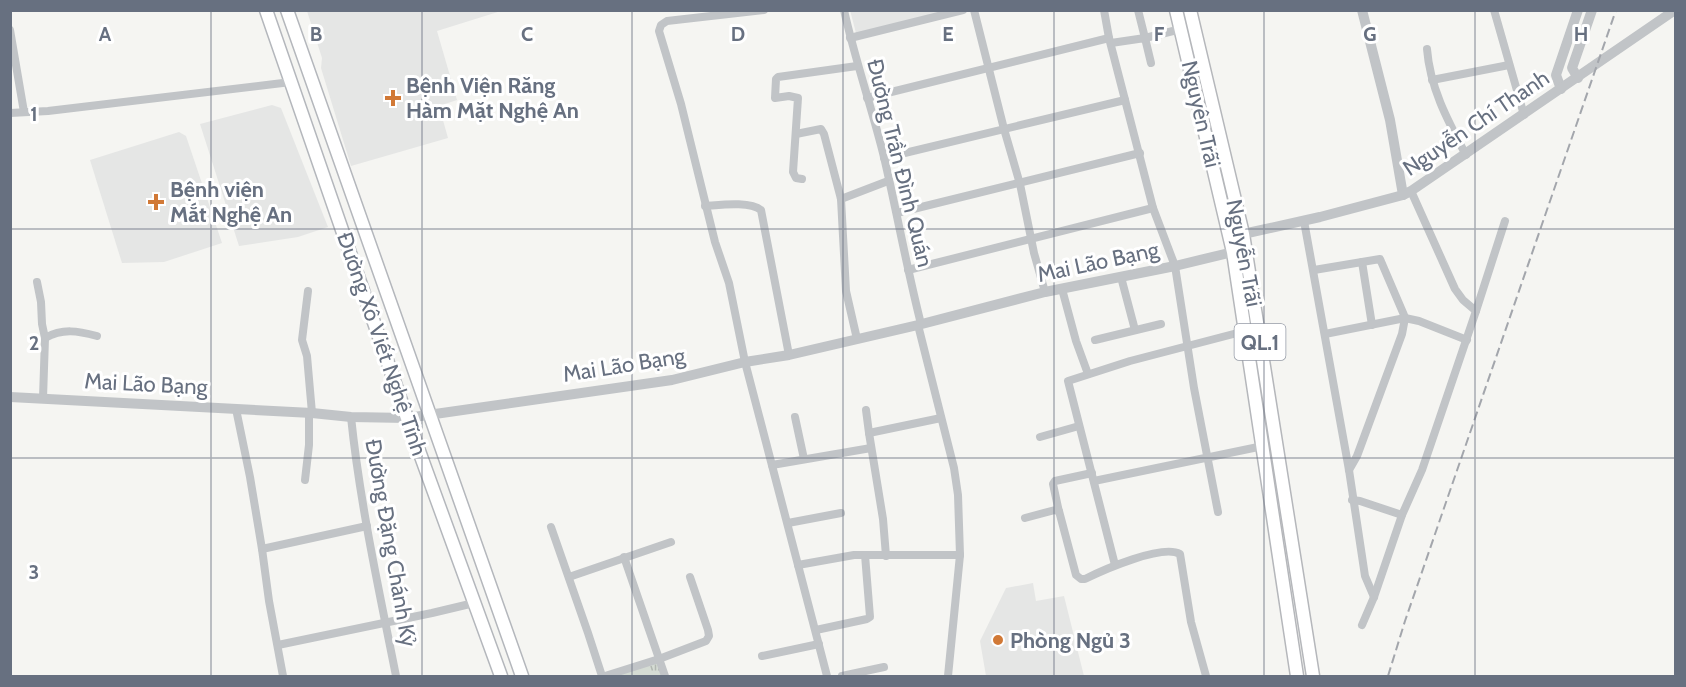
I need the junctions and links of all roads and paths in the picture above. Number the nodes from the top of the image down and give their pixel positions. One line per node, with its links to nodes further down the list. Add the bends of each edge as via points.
1 (266, 10): 29 (main road, Đường Xô Viết Nghệ Tĩnh)
2 (287, 10): 26 (main road, Đường Xô Viết Nghệ Tĩnh)
3 (764, 10): 46 (street, via 667,21 659,28)
4 (844, 10): 18 (street, Đường Trần Đình Quán)
5 (963, 10): 18 (street)
6 (974, 10): 25 (street)
7 (1104, 10): 20 (street)
8 (1138, 10): 19 (street)
9 (1176, 10): 16 (main road, Nguyên Trãi / QL.1)
10 (1190, 10): 51 (main road, Nguyễn Trãi / QL.1)
11 (1362, 10): 44 (street)
12 (1494, 10): 23 (street)
13 (1578, 10): 15 (street); 30 (street, via 1556,75)
14 (1675, 10): 27 (street, Nguyễn Chí Thanh)
15 (1591, 13): 27 (street, via 1572,68)
16 (1181, 29): 19 (street); 53 (main road, Nguyên Trãi / QL.1)
17 (10, 30): 33 (street)
18 (850, 38): 24 (street, Đường Trần Đình Quán)
19 (1145, 38): 20 (street); 22 (street)
20 (1110, 41): 25 (street); 32 (street)
21 (1427, 49): 28 (street)
22 (1151, 63)
23 (1509, 65): 28 (street); 35 (street)
24 (857, 66): 31 (street, Đường Trần Đình Quán); 37 (street, via 776,79 775,98 798,98)
25 (988, 67): 31 (street); 36 (street)
26 (310, 76): 29 (main road); 85 (main road, Đường Xô Viết Nghệ Tĩnh)
27 (1578, 78): 30 (street, Nguyễn Chí Thanh)
28 (1432, 80): 39 (street, via 1444,115)
29 (291, 82): 33 (street); 88 (main road, Đường Xô Viết Nghệ Tĩnh)
30 (1561, 89): 35 (street, Nguyễn Chí Thanh)
31 (867, 98): 40 (street, Đường Trần Đình Quán)
32 (1125, 100): 36 (street); 38 (street)
33 (24, 111): 34 (street)
34 (10, 113)
35 (1524, 115): 39 (street, Nguyễn Chí Thanh)
36 (1004, 129): 40 (street); 43 (street)
37 (796, 134): 41 (street, via 793,172); 45 (street, via 821,129 825,134)
38 (1140, 153): 43 (street); 47 (street)
39 (1466, 155): 44 (street, Nguyễn Chí Thanh)
40 (884, 158): 42 (street, Đường Trần Đình Quán)
41 (802, 179)
42 (888, 181): 45 (street); 48 (street, Đường Trần Đình Quán)
43 (1020, 184): 48 (street); 52 (street)
44 (1407, 193): 49 (street, Nguyễn Chí Thanh); 63 (street, via 1452,285)
45 (841, 199): 73 (street, via 846,291)
46 (705, 206): 77 (street, via 735,204 761,210); 78 (street, via 729,283)
47 (1153, 208): 52 (street); 55 (street)
48 (897, 213): 56 (street, Đường Trần Đình Quán)
49 (1304, 221): 51 (street, Nguyễn Chí Thanh); 57 (street)
50 (1505, 221): 63 (street)
51 (1243, 234): 53 (main road); 141 (main road, Nguyễn Trãi / QL.1)
52 (1031, 238): 56 (street); 62 (street)
53 (1233, 252): 55 (street, Mai Lão Bạng); 69 (main road, Nguyễn Trãi / QL.1)
54 (1362, 262): 57 (street); 64 (street, via 1378,258 1382,261); 67 (street)
55 (1174, 266): 58 (street, Mai Lão Bạng); 76 (street)
56 (908, 270): 66 (street, Đường Trần Đình Quán)
57 (1314, 270): 70 (street)
58 (1121, 277): 60 (street, Mai Lão Bạng); 68 (street)
59 (37, 282): 72 (street)
60 (1062, 289): 62 (street, Mai Lão Bạng); 79 (street)
61 (308, 291): 84 (street, via 302,340 307,356)
62 (1045, 292): 66 (street, Mai Lão Bạng)
63 (1476, 311): 75 (street)
64 (1405, 318): 67 (street); 75 (street); 98 (street, via 1357,456)
65 (1161, 324): 68 (street)
66 (920, 325): 73 (street, Mai Lão Bạng); 89 (street, Đường Trần Đình Quán)
67 (1372, 325): 70 (street)
68 (1135, 330): 74 (street)
69 (1245, 331): 76 (street); 93 (main road, Nguyễn Trãi / QL.1)
70 (1325, 334): 98 (street)
71 (97, 336): 72 (street, via 69,331)
72 (45, 338): 81 (street)
73 (857, 339): 77 (street, Mai Lão Bạng)
74 (1095, 340)
75 (1467, 340): 105 (street, via 1422,470)
76 (1188, 345): 79 (street); 95 (street)
77 (789, 355): 78 (street, Mai Lão Bạng)
78 (745, 362): 85 (street, Mai Lão Bạng, via 672,380); 97 (street)
79 (1088, 374): 90 (street, via 1067,383)
80 (10, 397): 81 (street, Mai Lão Bạng)
81 (42, 398): 82 (street, Mai Lão Bạng)
82 (236, 409): 84 (street, Mai Lão Bạng); 111 (street)
83 (866, 410): 91 (street)
84 (311, 413): 86 (street, Mai Lão Bạng); 100 (street)
85 (428, 414): 88 (street, Mai Lão Bạng); 133 (main road, Đường Xô Viết Nghệ Tĩnh)
86 (351, 417): 88 (street, Mai Lão Bạng); 108 (street, Đường Đặng Chánh Kỷ)
87 (795, 417): 96 (street)
88 (407, 418): 121 (main road, Đường Xô Viết Nghệ Tĩnh)
89 (941, 418): 91 (street); 113 (street, Đường Trần Đình Quán, via 957,486)
90 (1079, 426): 92 (street); 99 (street)
91 (869, 433): 94 (street)
92 (1040, 437)
93 (1263, 446): 95 (street); 140 (main road, Nguyễn Trãi / QL.1)
94 (871, 448): 96 (street); 114 (street)
95 (1209, 458): 99 (street); 103 (street)
96 (804, 459): 97 (street)
97 (772, 465): 107 (street)
98 (1348, 470): 101 (street)
99 (1093, 477): 102 (street, via 1055,481); 117 (street)
100 (305, 480)
101 (1352, 500): 105 (street); 120 (street, via 1365,576)
102 (1059, 512): 106 (street); 117 (street, via 1078,578)
103 (1218, 512)
104 (841, 513): 107 (street)
105 (1402, 515): 120 (street)
106 (1025, 518)
107 (788, 523): 116 (street)
108 (367, 526): 111 (street); 122 (street, Đường Đặng Chánh Kỷ)
109 (551, 527): 118 (street)
110 (671, 542): 115 (street)
111 (262, 549): 126 (street)
112 (866, 555): 114 (street); 116 (street); 124 (street, via 870,617)
113 (960, 555): 114 (street); 138 (street, Đường Trần Đình Quán)
114 (886, 556)
115 (624, 557): 118 (street); 128 (street)
116 (798, 565): 124 (street)
117 (1115, 565): 139 (street, via 1168,551 1180,554 1191,622)
118 (569, 577): 134 (street)
119 (690, 577): 128 (street, via 709,636 703,643)
120 (1374, 597): 123 (street)
121 (474, 603): 122 (street); 132 (main road, Đường Xô Viết Nghệ Tĩnh)
122 (386, 623): 126 (street); 131 (street, Đường Đặng Chánh Kỷ)
123 (1362, 625)
124 (816, 630): 125 (street)
125 (819, 644): 127 (street); 136 (street)
126 (278, 645): 130 (street)
127 (762, 656)
128 (659, 659): 134 (street); 135 (street)
129 (884, 667): 137 (street)
130 (283, 676)
131 (396, 676)
132 (501, 676)
133 (522, 676)
134 (603, 676)
135 (665, 676)
136 (827, 676)
137 (842, 676)
138 (948, 676)
139 (1206, 676)
140 (1297, 676)
141 (1313, 676)

